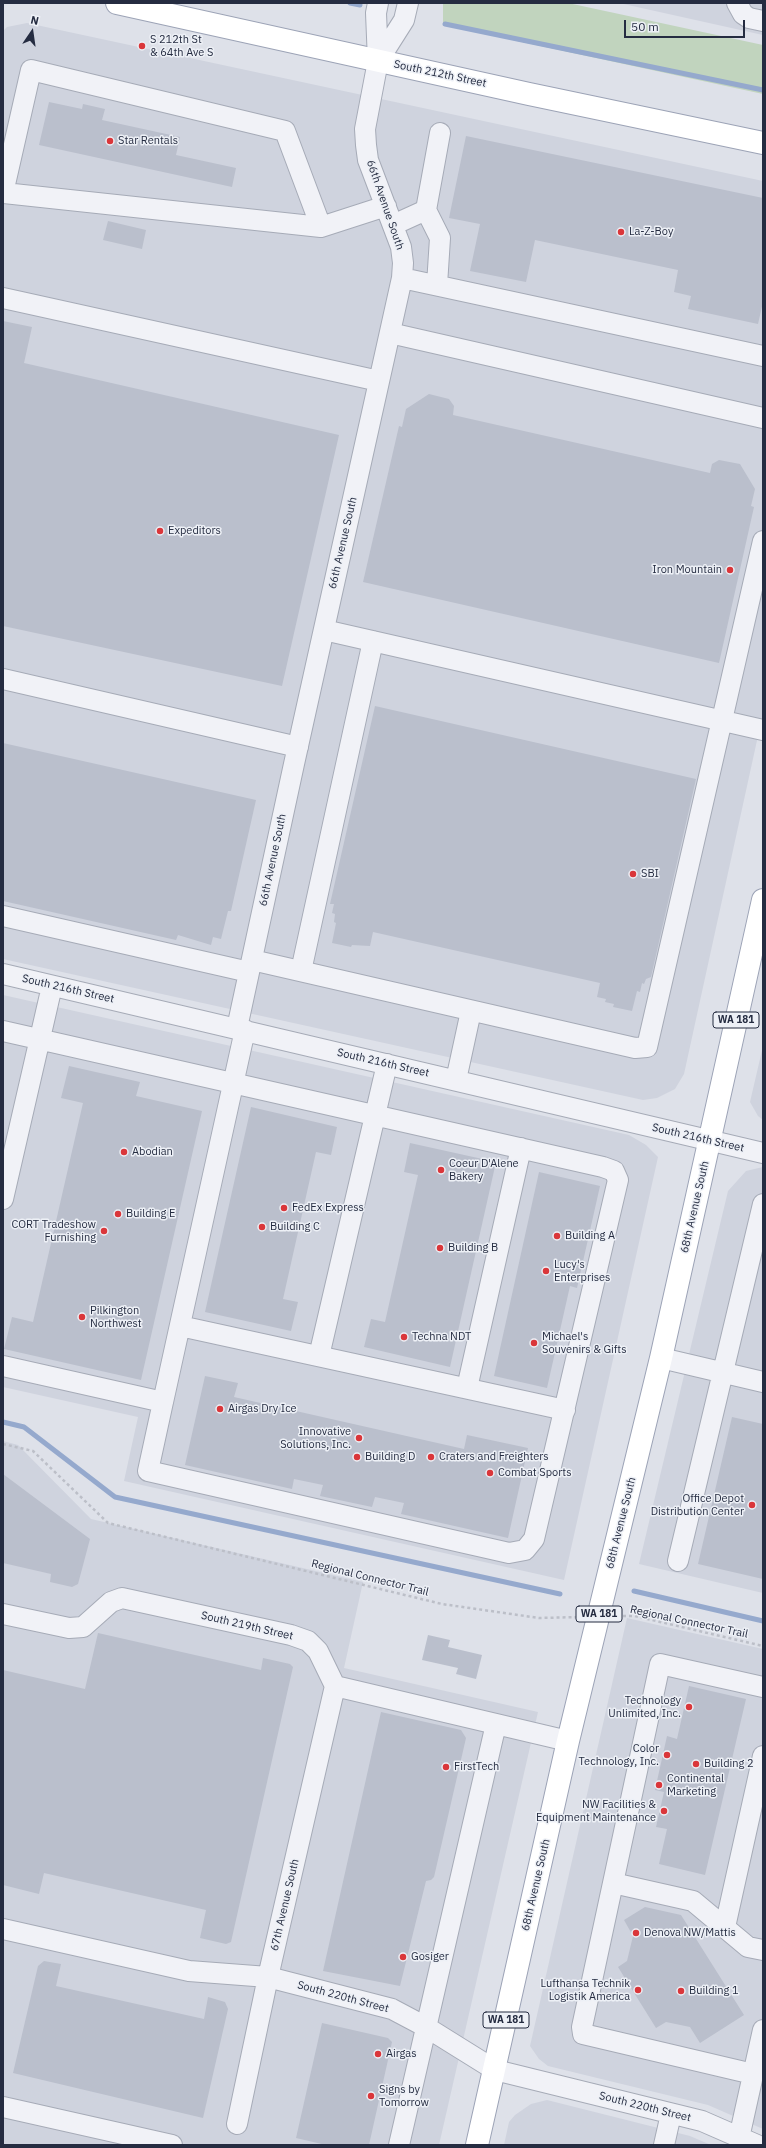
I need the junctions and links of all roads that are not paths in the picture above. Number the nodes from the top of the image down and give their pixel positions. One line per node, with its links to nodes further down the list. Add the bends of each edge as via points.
1 (118, 3): 6 (main road, South 212th Street)
2 (378, 3): 6 (street, 66th Avenue South)
3 (408, 3): 6 (street, 66th Avenue South, via 404,20)
4 (738, 3): 5 (street, via 743,14)
5 (763, 21)
6 (378, 61): 8 (main road, South 212th Street); 10 (street, 66th Avenue South, via 365,129 368,160)
7 (440, 133): 11 (street)
8 (763, 143)
9 (4, 193): 13 (street); 13 (street, via 31,70 285,131)
10 (386, 206): 12 (street, 66th Avenue South); 13 (street)
11 (426, 210): 12 (street); 15 (street, via 440,238)
12 (393, 225): 14 (street, 66th Avenue South, via 401,247)
13 (321, 227)
14 (402, 278): 15 (street); 17 (street, 66th Avenue South)
15 (437, 285): 18 (street)
16 (3, 298): 19 (street)
17 (390, 333): 19 (street, 66th Avenue South); 20 (street)
18 (763, 356)
19 (379, 381): 22 (street, 66th Avenue South)
20 (763, 418)
21 (763, 541): 25 (street)
22 (324, 630): 23 (street); 27 (street, 66th Avenue South)
23 (373, 641): 25 (street); 31 (street)
24 (3, 679): 27 (street)
25 (722, 721): 26 (street); 34 (street, via 647,1047 636,1048)
26 (763, 730)
27 (298, 747): 30 (street, 66th Avenue South)
28 (763, 900): 42 (main road, 68th Avenue South / WA 181)
29 (3, 916): 30 (street)
30 (251, 966): 31 (street); 35 (street, 66th Avenue South)
31 (301, 971): 34 (street)
32 (3, 974): 33 (street, South 216th Street)
33 (52, 986): 35 (street, South 216th Street); 37 (street)
34 (471, 1010): 39 (street)
35 (241, 1029): 38 (street, South 216th Street); 40 (street, 66th Avenue South)
36 (3, 1031): 37 (street)
37 (40, 1039): 40 (street); 45 (street)
38 (388, 1064): 39 (street, South 216th Street); 41 (street)
39 (456, 1080): 42 (street, South 216th Street)
40 (233, 1082): 41 (street); 47 (street, 66th Avenue South)
41 (376, 1115): 43 (street); 48 (street)
42 (709, 1141): 44 (street, South 216th Street); 49 (main road, 68th Avenue South / WA 181)
43 (521, 1148): 53 (street); 55 (street, via 603,1167 614,1171 618,1180)
44 (763, 1153)
45 (3, 1199)
46 (763, 1204): 51 (street)
47 (180, 1326): 48 (street); 54 (street, 66th Avenue South)
48 (319, 1356): 53 (street)
49 (661, 1358): 51 (street); 61 (main road, 68th Avenue South / WA 181)
50 (3, 1366): 54 (street)
51 (724, 1373): 52 (street); 56 (street)
52 (763, 1382)
53 (467, 1388): 55 (street)
54 (163, 1402): 55 (street, 66th Avenue South, via 148,1471 509,1553 525,1550 534,1539)
55 (564, 1410)
56 (678, 1561)
57 (3, 1614): 58 (street, South 219th Street, via 69,1628 83,1627 111,1602 122,1598 308,1641 318,1651)
58 (335, 1686): 60 (street); 67 (street, 67th Avenue South)
59 (763, 1687): 63 (street, via 660,1664)
60 (496, 1724): 61 (street); 68 (street)
61 (568, 1741): 70 (main road, 68th Avenue South / WA 181)
62 (763, 1756): 64 (street)
63 (613, 1883): 64 (street, via 693,1901); 71 (street, via 582,2027 583,2034)
64 (725, 1927): 66 (street, via 748,1947)
65 (3, 1929): 67 (street, South 220th Street, via 189,1971)
66 (763, 1950)
67 (268, 1977): 68 (street, South 220th Street, via 392,2009); 74 (street, 67th Avenue South)
68 (426, 2027): 70 (street, South 220th Street); 77 (street)
69 (763, 2030): 71 (street)
70 (495, 2070): 73 (street, South 220th Street); 78 (main road, 68th Avenue South / WA 181)
71 (755, 2084): 75 (street)
72 (4, 2113): 76 (street)
73 (671, 2114): 75 (street, South 220th Street, via 702,2121); 79 (street)
74 (237, 2124)
75 (748, 2141)
76 (172, 2145)
77 (399, 2145)
78 (477, 2145)
79 (664, 2145)

